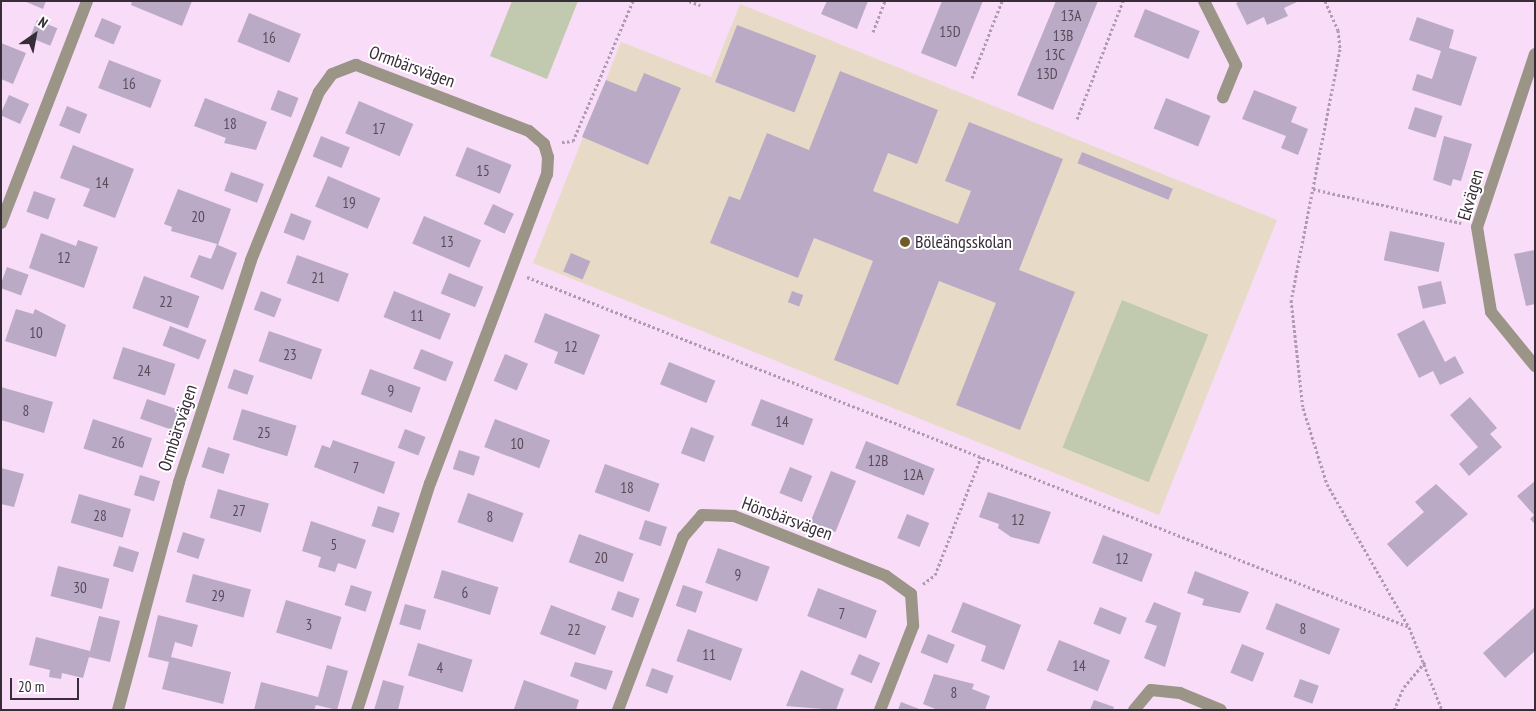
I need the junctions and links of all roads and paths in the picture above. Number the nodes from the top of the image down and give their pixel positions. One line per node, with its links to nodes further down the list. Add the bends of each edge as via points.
1 (87, 1): 17 (street)
2 (633, 1): 15 (path, via 573,141)
3 (689, 1): 9 (path)
4 (885, 1): 10 (path)
5 (1002, 1): 12 (path)
6 (1123, 1): 14 (path)
7 (1204, 1): 13 (street, via 1236,65)
8 (1325, 1): 16 (path, via 1338,30 1339,64)
9 (700, 5)
10 (873, 32)
11 (1535, 54): 18 (street, Ekvägen)
12 (972, 78)
13 (1223, 97)
14 (1077, 119)
15 (544, 144): 19 (street, via 547,174); 25 (street, Ormbärsvägen, via 530,131 385,73 356,64 332,74 319,92 252,260 178,482)
16 (1313, 189): 18 (path); 23 (path, via 1291,300 1303,408 1327,484)
17 (1, 223)
18 (1477, 227): 20 (street, Ekvägen, via 1491,312)
19 (510, 270): 21 (path); 26 (street, via 430,483)
20 (1535, 366)
21 (981, 457): 22 (path, via 934,575); 23 (path)
22 (911, 594): 27 (street, Hönsbärsvägen, via 886,576 734,516 702,515 683,538); 28 (street, via 913,626)
23 (1409, 627): 24 (path)
24 (1426, 661): 31 (path, via 1404,686); 32 (path)
25 (118, 710)
26 (357, 710)
27 (618, 710)
28 (880, 710)
29 (1134, 710): 30 (street, via 1151,690 1180,693)
30 (1221, 710)
31 (1394, 710)
32 (1442, 710)

